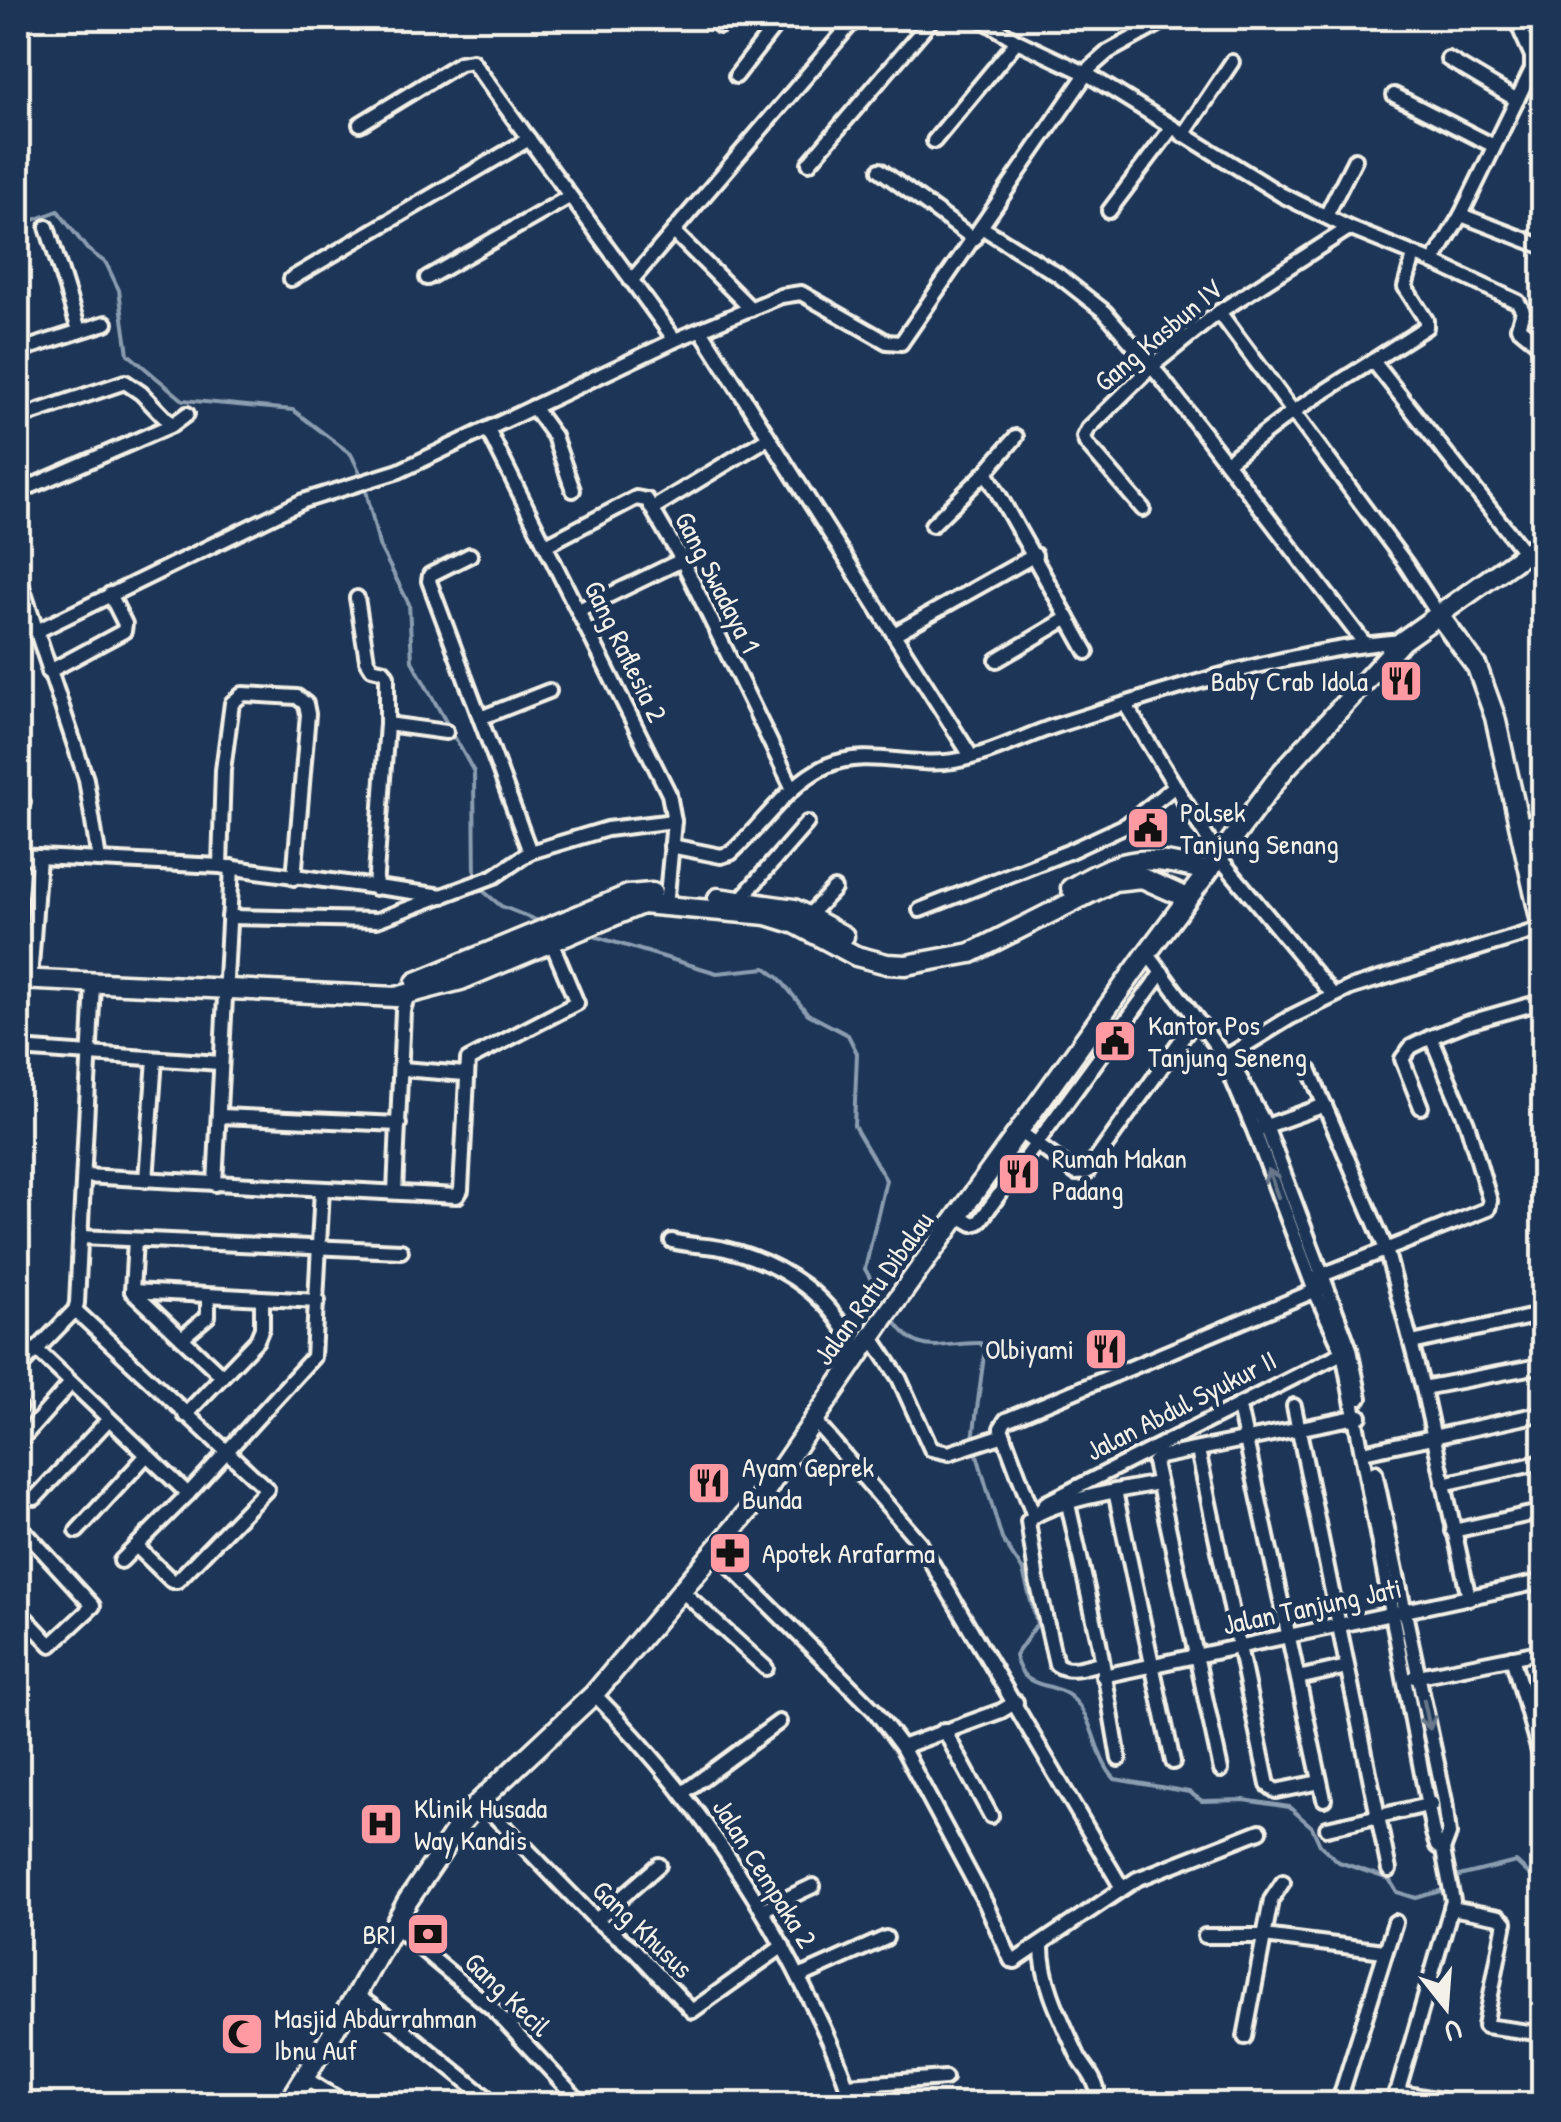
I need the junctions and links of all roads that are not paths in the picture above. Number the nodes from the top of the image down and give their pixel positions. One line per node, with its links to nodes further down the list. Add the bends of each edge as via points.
1 (781, 18): 11 (street)
2 (856, 18): 28 (street)
3 (933, 18): 20 (street)
4 (980, 18): 7 (street)
5 (1170, 18): 10 (street, via 1108,52)
6 (1516, 18): 13 (street, via 1534,64)
7 (1017, 41): 10 (street); 17 (street)
8 (1448, 59): 13 (street)
9 (1232, 62): 15 (street)
10 (1086, 74): 15 (street); 29 (street)
11 (736, 76)
12 (1394, 95): 18 (street)
13 (1517, 100): 18 (street)
14 (360, 124): 16 (street, via 470,60)
15 (1177, 132): 23 (street); 25 (street)
16 (528, 139): 22 (street); 34 (street)
17 (934, 142)
18 (1494, 146): 24 (street)
19 (1355, 159): 25 (street)
20 (809, 163)
21 (880, 170): 29 (street)
22 (570, 196): 33 (street); 35 (street)
23 (1109, 211)
24 (1461, 214): 30 (street); 32 (street)
25 (1326, 216): 27 (street)
26 (47, 227): 39 (street)
27 (1349, 228): 31 (street); 37 (street, Gang Kasbun IV)
28 (675, 233): 35 (street); 36 (street)
29 (978, 234): 36 (street, via 901,342 887,342 802,293); 45 (street, via 1088,296)
30 (1544, 247)
31 (1414, 254): 32 (street); 44 (street, via 1405,287 1427,325)
32 (1433, 262): 42 (street, via 1519,303 1518,327)
33 (427, 278)
34 (292, 279)
35 (631, 280): 41 (street)
36 (751, 310): 40 (street)
37 (1220, 312): 45 (street, Gang Kasbun IV); 47 (street)
38 (106, 322): 39 (street)
39 (79, 330): 43 (street)
40 (702, 330): 41 (street); 53 (street)
41 (675, 340): 46 (street)
42 (1544, 348)
43 (18, 351)
44 (1373, 361): 47 (street); 63 (street)
45 (1152, 366): 54 (street); 59 (street, Gang Kasbun IV, via 1084,438)
46 (533, 406): 51 (street); 56 (street, via 554,436)
47 (1292, 413): 54 (street); 71 (street)
48 (187, 414): 50 (street)
49 (18, 418): 50 (street, via 124,382)
50 (172, 425): 57 (street)
51 (488, 430): 62 (street, Gang Raflesia 2); 68 (street, via 382,476 302,501)
52 (1016, 437): 55 (street)
53 (768, 438): 58 (street); 74 (street)
54 (1227, 462): 76 (street)
55 (986, 472): 60 (street); 65 (street)
56 (573, 490)
57 (18, 492)
58 (653, 508): 62 (street, Gang Swadaya 1, via 641,497); 66 (street, Gang Swadaya 1)
59 (1143, 509)
60 (932, 525)
61 (1544, 540): 63 (street, Jalan Ratu Dibalau)
62 (546, 545): 70 (street, Gang Raflesia 2)
63 (1525, 553): 71 (street, Jalan Ratu Dibalau)
64 (470, 555): 82 (street, via 440,568 429,582)
65 (1035, 555): 72 (street); 74 (street)
66 (682, 560): 70 (street); 87 (street, Gang Swadaya 1)
67 (18, 575): 73 (street)
68 (110, 594): 73 (street); 79 (street, via 124,632)
69 (357, 598): 83 (street, via 367,660 387,676)
70 (579, 610): 89 (street, Gang Raflesia 2, via 669,794)
71 (1438, 614): 75 (street, Jalan Ratu Dibalau); 91 (street, via 1483,684)
72 (1068, 618): 77 (street); 78 (street)
73 (35, 632): 79 (street)
74 (896, 634): 85 (street)
75 (1402, 641): 76 (street); 97 (street, Jalan Ratu Dibalau, via 1284,771)
76 (1365, 644): 81 (street)
77 (1086, 652)
78 (997, 660)
79 (48, 672): 96 (street, via 86,779)
80 (549, 691): 82 (street)
81 (1125, 704): 85 (street); 86 (street)
82 (480, 718): 93 (street)
83 (387, 724): 84 (street); 100 (street)
84 (446, 732)
85 (971, 756): 87 (street, via 943,762 855,758 829,765)
86 (1174, 786): 97 (street); 108 (street, via 1126,825)
87 (793, 789): 92 (street, via 726,856)
88 (1544, 818): 91 (street)
89 (674, 821): 92 (street, Gang Raflesia 2); 93 (street, via 607,830)
90 (807, 823): 105 (street)
91 (1517, 826): 106 (street)
92 (671, 846): 104 (street, Gang Raflesia 2)
93 (530, 852): 102 (street)
94 (18, 856): 95 (street)
95 (39, 857): 96 (street); 109 (street)
96 (99, 860): 98 (street)
97 (1212, 863): 103 (street, Jalan Ratu Dibalau); 110 (street, via 1125,862 990,934 908,954 874,950); 120 (street)
98 (226, 867): 99 (street); 99 (street, via 223,770 232,702 243,694 298,697 308,714); 111 (street)
99 (294, 878): 100 (street)
100 (376, 888): 102 (street)
101 (834, 888): 110 (street)
102 (446, 896): 111 (street, via 370,921)
103 (1187, 898): 104 (street, via 1142,878 1114,881 971,953 906,965 856,956 784,919); 114 (street, Jalan Ratu Dibalau)
104 (667, 900): 105 (street); 112 (street); 112 (street, via 628,896)
105 (740, 900): 110 (street)
106 (1539, 904): 113 (street)
107 (18, 910): 109 (street)
108 (920, 910)
109 (36, 911): 116 (street)
110 (808, 916)
111 (228, 917): 118 (street)
112 (555, 932): 119 (street, via 461,980); 131 (street, via 575,1005 474,1054)
113 (1542, 932): 120 (street)
114 (1147, 953): 115 (street); 137 (street, Jalan Ratu Dibalau)
115 (1162, 972): 122 (street); 137 (street)
116 (24, 980): 117 (street)
117 (93, 984): 118 (street); 125 (street)
118 (224, 989): 119 (street); 128 (street)
119 (399, 995): 129 (street)
120 (1333, 996): 126 (street)
121 (1544, 1001): 123 (street)
122 (1196, 1019): 126 (street); 137 (street, via 1087,1172 1076,1173)
123 (1431, 1038): 133 (street, via 1403,1054); 147 (street, via 1467,1122 1490,1204)
124 (18, 1049): 125 (street)
125 (89, 1054): 127 (street); 138 (street)
126 (1223, 1056): 136 (street)
127 (155, 1059): 128 (street); 139 (street)
128 (220, 1064): 134 (street)
129 (402, 1070): 131 (street); 135 (street)
130 (1310, 1070): 132 (street)
131 (465, 1074): 142 (street, via 460,1193)
132 (1325, 1105): 136 (street); 147 (street)
133 (1421, 1106)
134 (220, 1116): 135 (street); 140 (street)
135 (398, 1124): 142 (street)
136 (1260, 1128): 149 (street)
137 (1027, 1137): 156 (street, Jalan Ratu Dibalau)
138 (84, 1176): 139 (street); 143 (street)
139 (146, 1180): 140 (street)
140 (215, 1184): 141 (street)
141 (322, 1190): 142 (street); 146 (street)
142 (395, 1192)
143 (80, 1237): 144 (street); 154 (street)
144 (135, 1240): 146 (street); 150 (street)
145 (672, 1241): 161 (street, via 722,1248 790,1273 848,1333)
146 (320, 1248): 148 (street); 153 (street)
147 (1386, 1249): 149 (street); 158 (street)
148 (401, 1251)
149 (1318, 1283): 160 (street); 175 (street, via 1006,1420)
150 (132, 1291): 151 (street); 157 (street)
151 (208, 1296): 152 (street); 157 (street, via 208,1316)
152 (262, 1299): 153 (street); 164 (street, via 261,1332)
153 (318, 1301): 181 (street, via 313,1357)
154 (75, 1310): 159 (street); 170 (street)
155 (1544, 1314): 158 (street)
156 (871, 1336): 161 (street, Jalan Ratu Dibalau); 175 (street, via 899,1378 931,1449 940,1454)
157 (182, 1338): 164 (street)
158 (1412, 1343): 166 (street)
159 (36, 1350): 163 (street); 165 (street)
160 (1346, 1351): 171 (street); 176 (street, Jalan Abdul Syukur II)
161 (858, 1356): 172 (street, Jalan Ratu Dibalau)
162 (1544, 1365): 166 (street)
163 (18, 1368)
164 (222, 1376): 170 (street)
165 (71, 1383): 173 (street); 179 (street)
166 (1423, 1388): 177 (street)
167 (1294, 1406): 174 (street)
168 (1240, 1412): 178 (street)
169 (1544, 1413): 177 (street)
170 (184, 1415): 181 (street)
171 (1359, 1416): 174 (street); 182 (street)
172 (812, 1418): 198 (street, Jalan Ratu Dibalau); 218 (street, via 920,1542)
173 (109, 1419): 183 (street); 190 (street)
174 (1299, 1430): 178 (street); 205 (street)
175 (1004, 1435): 193 (street)
176 (1173, 1436): 184 (street); 193 (street, Jalan Abdul Syukur II, via 1046,1503)
177 (1431, 1436): 182 (street); 187 (street)
178 (1246, 1441): 180 (street); 206 (street)
179 (18, 1442)
180 (1198, 1450): 184 (street); 207 (street)
181 (227, 1451): 189 (street); 197 (street, via 265,1493 177,1581)
182 (1367, 1451): 204 (street)
183 (147, 1455): 189 (street); 195 (street)
184 (1171, 1455): 186 (street, via 1154,1462)
185 (1543, 1462): 187 (street)
186 (1158, 1483): 188 (street); 209 (street)
187 (1442, 1484): 196 (street)
188 (1115, 1491): 191 (street); 211 (street)
189 (188, 1494): 197 (street)
190 (35, 1498)
191 (1068, 1504): 193 (street); 214 (street)
192 (1544, 1511): 196 (street)
193 (1037, 1514): 214 (street, Jalan Tanjung Jati, via 1028,1521 1056,1664)
194 (18, 1524): 203 (street, via 93,1606 51,1645)
195 (77, 1531)
196 (1453, 1531): 202 (street)
197 (136, 1546): 199 (street)
198 (715, 1552): 201 (street, Jalan Ratu Dibalau); 221 (street, via 874,1710)
199 (121, 1561)
200 (1544, 1581): 202 (street, Jalan Tanjung Jati)
201 (682, 1590): 213 (street); 217 (street, Jalan Ratu Dibalau)
202 (1469, 1598): 204 (street, Jalan Tanjung Jati)
203 (18, 1611)
204 (1398, 1614): 205 (street, Jalan Tanjung Jati); 215 (street)
205 (1340, 1626): 206 (street, Jalan Tanjung Jati); 212 (street)
206 (1289, 1636): 207 (street, Jalan Tanjung Jati); 216 (street)
207 (1241, 1646): 209 (street, Jalan Tanjung Jati); 226 (street, via 1271,1790)
208 (1544, 1651): 210 (street)
209 (1198, 1655): 211 (street, Jalan Tanjung Jati); 225 (street)
210 (1512, 1657): 215 (street); 224 (street)
211 (1152, 1666): 214 (street, Jalan Tanjung Jati); 223 (street)
212 (1347, 1667): 216 (street); 233 (street)
213 (766, 1668)
214 (1102, 1670): 222 (street)
215 (1411, 1677): 229 (street, one-way to 229); 231 (street)
216 (1298, 1678): 226 (street)
217 (594, 1694): 227 (street, Jalan Cempaka 2); 230 (street, Jalan Ratu Dibalau)
218 (1016, 1702): 220 (street); 241 (street)
219 (779, 1722): 227 (street)
220 (944, 1730): 221 (street); 232 (street)
221 (902, 1748): 250 (street, via 1007,1956 1015,1961)
222 (1120, 1759)
223 (1173, 1762)
224 (1544, 1769)
225 (1221, 1770)
226 (1320, 1782): 228 (street)
227 (684, 1792): 243 (street, Jalan Cempaka 2)
228 (1324, 1798)
229 (1445, 1800): 231 (street); 236 (street, via 1450,1834)
230 (480, 1801): 244 (street, Gang Khusus); 246 (street, Jalan Ratu Dibalau)
231 (1428, 1806): 233 (street); 236 (street)
232 (991, 1816)
233 (1378, 1817): 234 (street); 238 (street)
234 (1328, 1828)
235 (1260, 1831): 241 (street)
236 (1443, 1850): 242 (street)
237 (659, 1866): 244 (street)
238 (1389, 1870)
239 (1283, 1882): 248 (street, via 1271,1900)
240 (813, 1886): 243 (street)
241 (1122, 1888): 250 (street)
242 (1451, 1908): 255 (street, via 1505,1922 1484,2026); 261 (street)
243 (762, 1910): 251 (street, Jalan Cempaka 2)
244 (596, 1920): 251 (street, Gang Khusus, via 692,2012)
245 (1395, 1922): 252 (street)
246 (394, 1926): 254 (street, Jalan Ratu Dibalau); 265 (street, Gang Kecil, via 492,2008)
247 (1206, 1936): 248 (street)
248 (1264, 1936): 252 (street); 256 (street)
249 (886, 1938): 253 (street)
250 (1042, 1944): 260 (street, via 1059,2011)
251 (783, 1946): 253 (street, Jalan Cempaka 2)
252 (1384, 1950): 269 (street)
253 (799, 1977): 259 (street, Jalan Cempaka 2)
254 (356, 1995): 257 (street, Jalan Ratu Dibalau); 264 (street)
255 (1544, 2034)
256 (1245, 2036)
257 (305, 2078): 262 (street, Jalan Ratu Dibalau); 263 (street)
258 (945, 2078): 259 (street)
259 (847, 2085): 266 (street, Jalan Cempaka 2)
260 (1097, 2089)
261 (1395, 2098): 270 (street)
262 (288, 2104)
263 (346, 2104)
264 (494, 2104)
265 (582, 2104)
266 (852, 2104)
267 (1191, 2104): 268 (street)
268 (1203, 2104)
269 (1338, 2104)
270 (1466, 2104)

